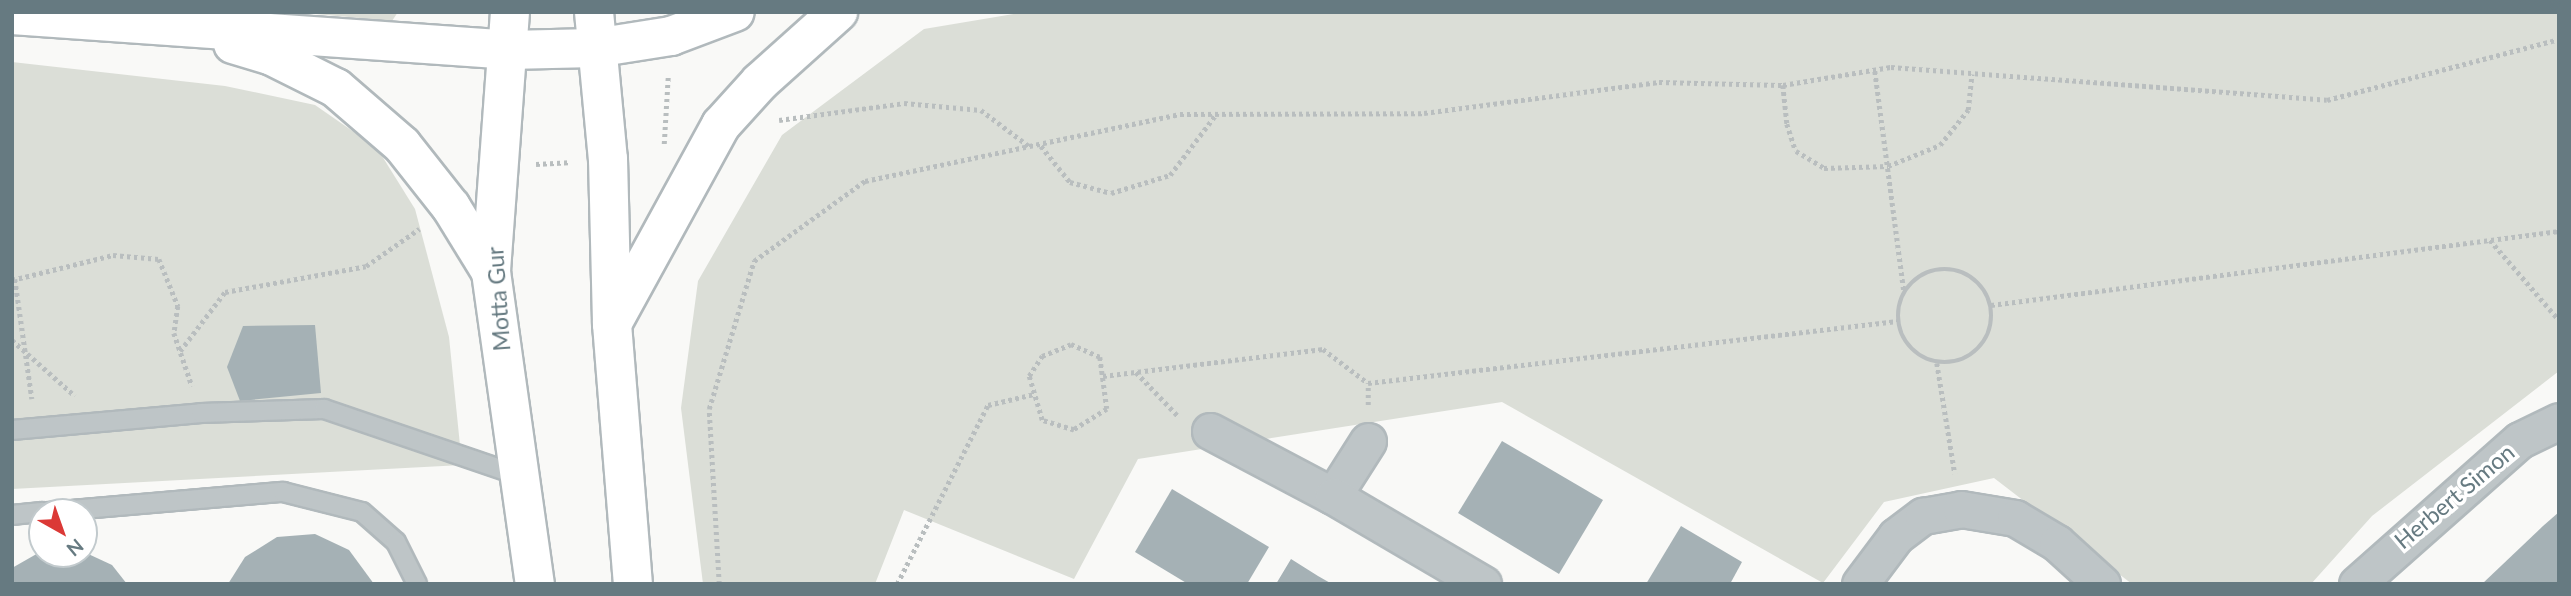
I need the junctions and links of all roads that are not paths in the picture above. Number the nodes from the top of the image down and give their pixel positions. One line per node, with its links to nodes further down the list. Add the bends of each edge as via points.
1 (510, 12): 7 (main road, Motta Gur)
2 (735, 12): 6 (main road, via 671,36)
3 (838, 12): 9 (main road, via 760,82 721,125)
4 (12, 15): 5 (main road)
5 (163, 25): 7 (main road); 8 (main road, via 270,55 336,89 402,145 451,207)
6 (594, 30): 7 (main road); 9 (main road, via 608,159)
7 (508, 50): 8 (main road, Motta Gur)
8 (491, 272): 14 (main road, Motta Gur)
9 (612, 324): 19 (main road)
10 (2559, 421): 23 (street, Herbert Simon, via 2521,440)
11 (12, 430): 14 (lane, via 201,413 324,409)
12 (1210, 431): 15 (street)
13 (1367, 441): 15 (street)
14 (518, 475): 18 (main road, Motta Gur)
15 (1333, 496): 20 (street)
16 (98, 508): 17 (lane, via 283,492 362,512 396,542)
17 (417, 584)
18 (535, 584)
19 (633, 584)
20 (1483, 584)
21 (1860, 584): 22 (street, via 1896,536 1923,516 1961,509 2015,518 2057,544)
22 (2102, 584)
23 (2357, 584)

